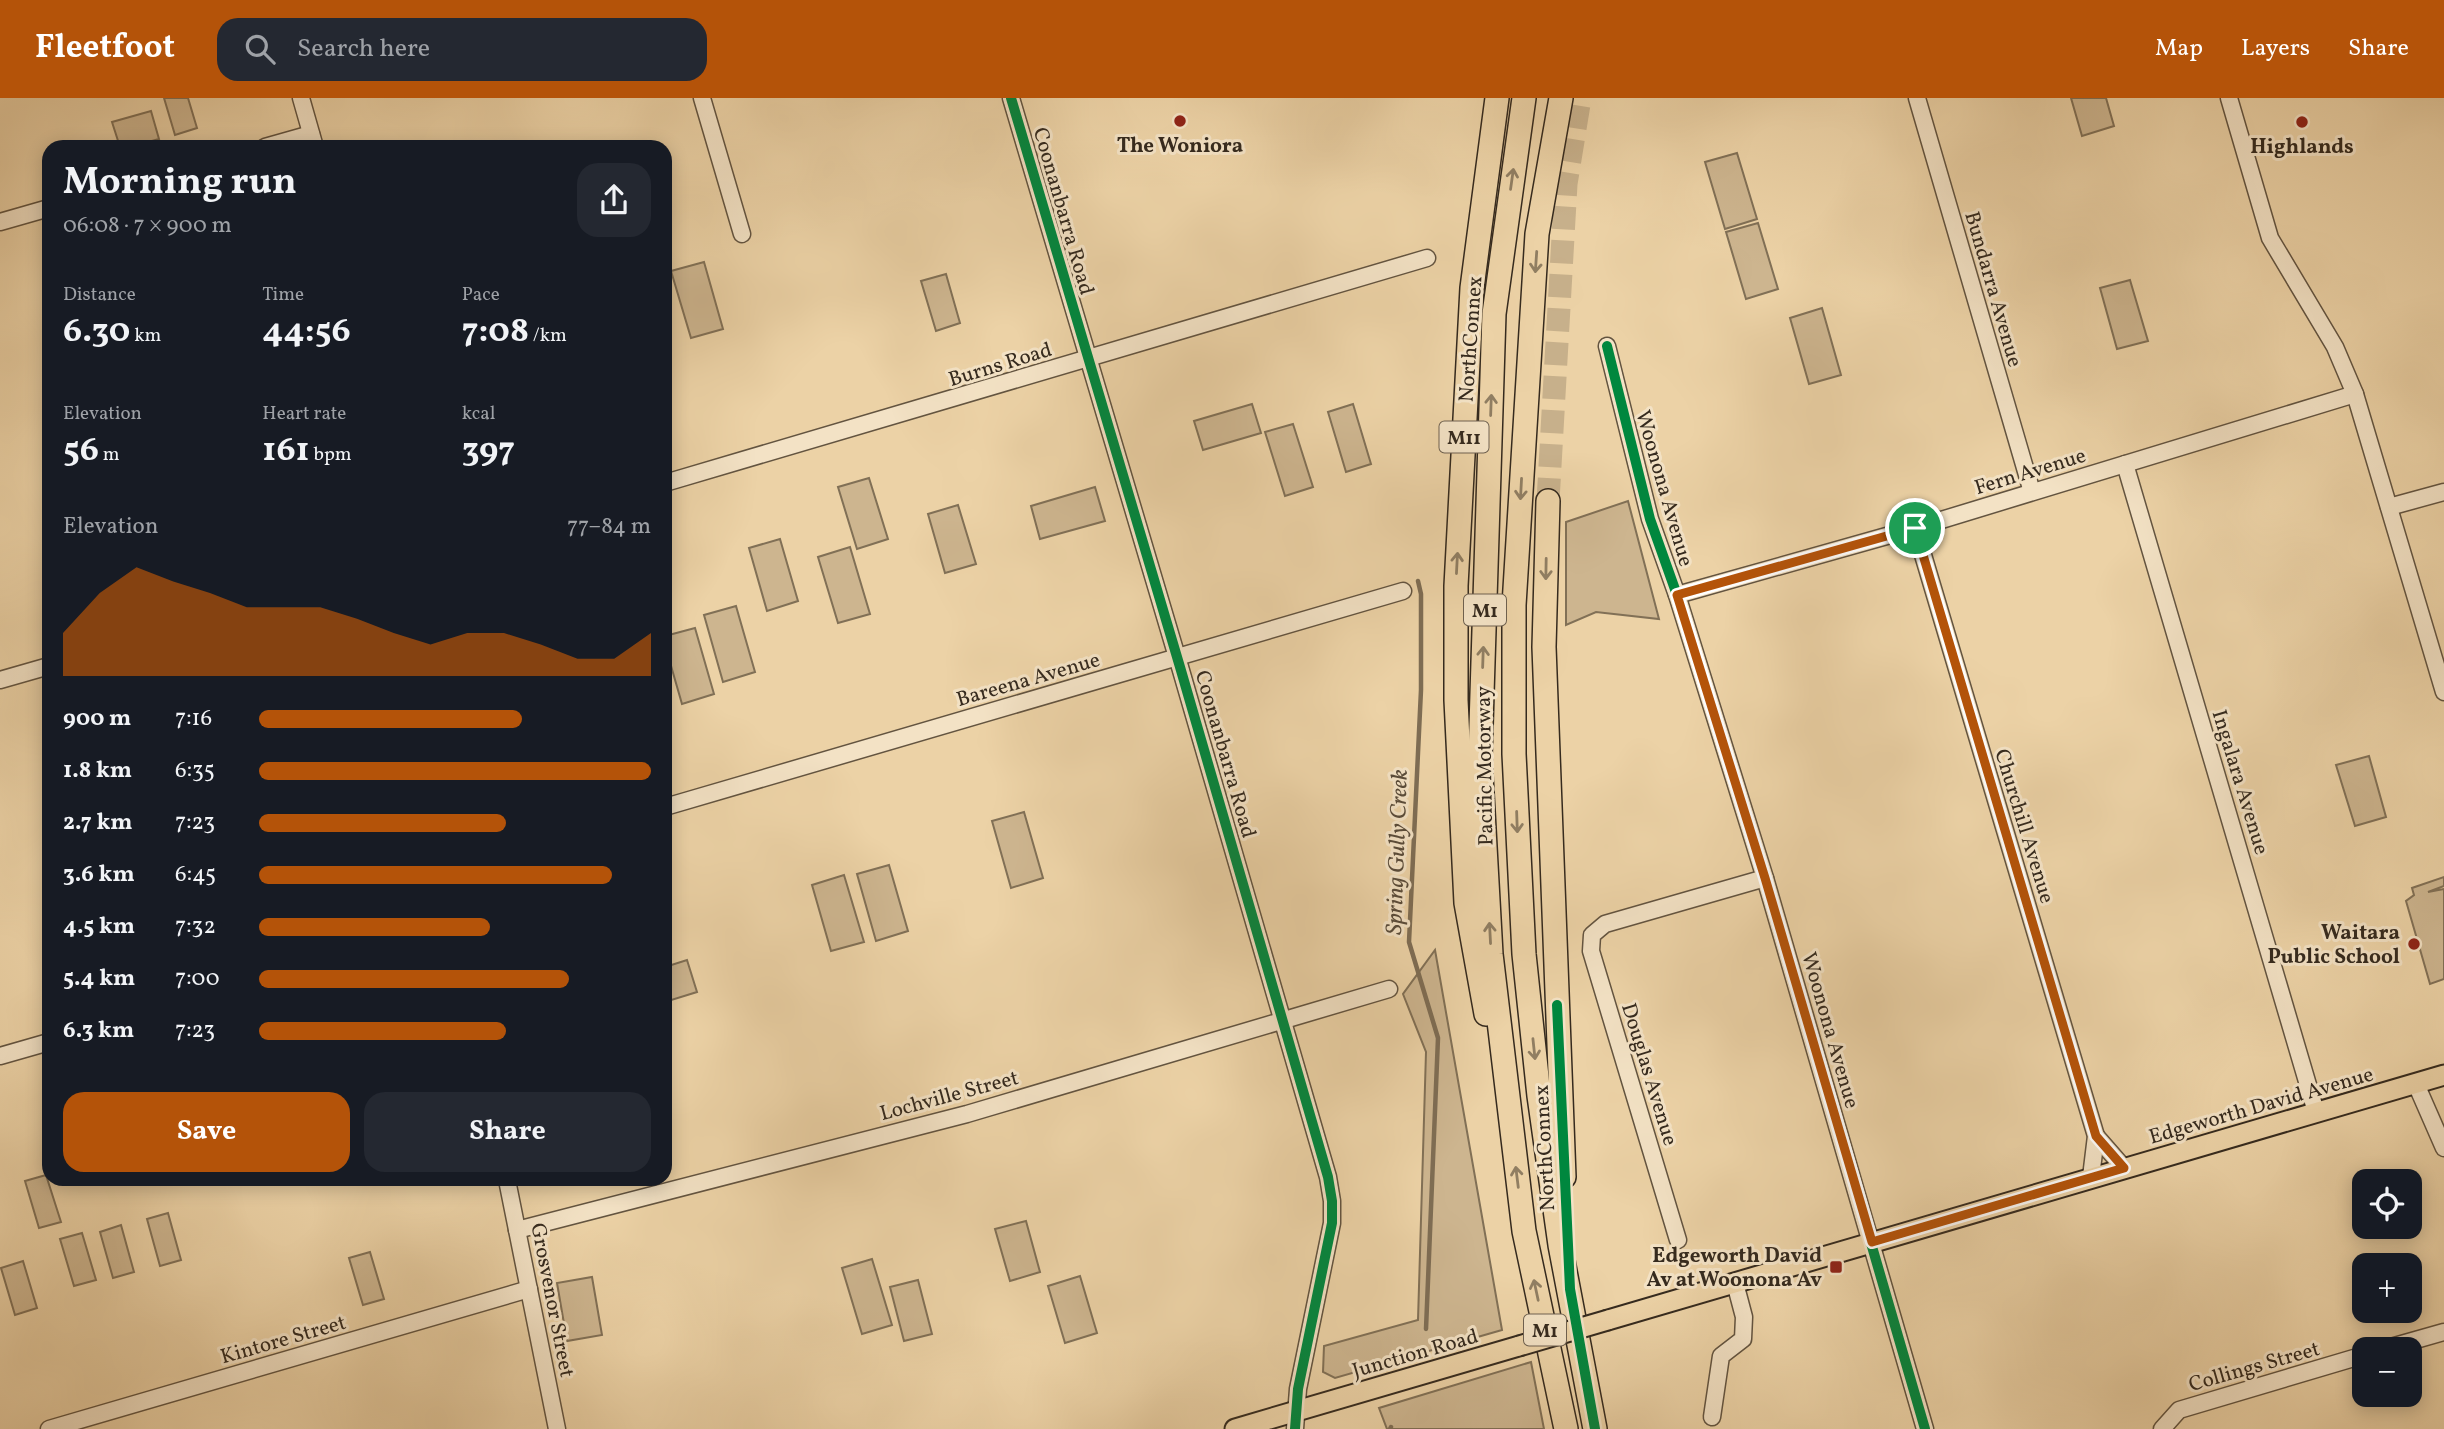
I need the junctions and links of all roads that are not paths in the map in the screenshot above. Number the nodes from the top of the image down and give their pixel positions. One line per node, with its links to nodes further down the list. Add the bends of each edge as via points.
1 (301, 98): 9 (street)
2 (702, 98): 12 (street)
3 (1011, 98): 15 (street, Coonanbarra Road)
4 (1497, 98): 39 (highway, NorthConnex / M11, one-way to 4, via 1466,903 1456,700 1456,586 1472,288)
5 (1524, 98): 39 (highway, Pacific Motorway / M1, one-way to 5, via 1491,954 1480,757 1494,314)
6 (1561, 98): 50 (highway, Pacific Motorway / M1, one-way to 50, via 1537,234 1514,606 1514,754 1524,954 1539,1096)
7 (1916, 98): 19 (street, Bundarra Avenue)
8 (2229, 98): 16 (street, via 2270,238 2335,347)
9 (313, 140)
10 (42, 210): 11 (street)
11 (0, 222)
12 (742, 234)
13 (1427, 258): 15 (street, Burns Road)
14 (1607, 346): 25 (street, Woonona Avenue, via 1650,519)
15 (1088, 360): 18 (street, Burns Road); 26 (street, Coonanbarra Road)
16 (2355, 394): 17 (street, Fern Avenue); 22 (street)
17 (2125, 464): 19 (street, Fern Avenue); 38 (street, Ingalara Avenue)
18 (672, 481)
19 (2032, 492): 23 (street, Fern Avenue)
20 (2444, 492): 22 (street)
21 (1548, 501): 50 (highway, NorthConnex, one-way to 50, via 1544,647)
22 (2389, 507): 29 (street)
23 (1915, 528): 25 (street, Fern Avenue); 40 (street, Churchill Avenue)
24 (1403, 590): 26 (street, Bareena Avenue)
25 (1677, 595): 31 (street, Woonona Avenue)
26 (1177, 657): 30 (street, Bareena Avenue); 33 (street, Coonanbarra Road)
27 (42, 668): 28 (street)
28 (0, 680)
29 (2444, 692)
30 (672, 805)
31 (1765, 878): 46 (street, Douglas Avenue, via 1605,924 1592,935 1591,951); 47 (street, Woonona Avenue)
32 (1389, 989): 33 (street, Lochville Street)
33 (1284, 1021): 45 (street, Lochville Street, via 967,1114); 56 (street, Coonanbarra Road, via 1332,1201 1329,1241)
34 (42, 1044): 35 (street)
35 (0, 1056)
36 (2444, 1076): 37 (main road, Edgeworth David Avenue)
37 (2416, 1084): 38 (main road, Edgeworth David Avenue); 41 (street)
38 (2316, 1112): 42 (main road, Edgeworth David Avenue)
39 (1511, 1123): 60 (highway, Pacific Motorway / M1, one-way to 39, via 1524,1231)
40 (2096, 1136): 42 (street, Churchill Avenue); 43 (street, Churchill Avenue)
41 (2444, 1148)
42 (2124, 1168): 43 (main road, Edgeworth David Avenue)
43 (2091, 1177): 47 (main road, Edgeworth David Avenue)
44 (508, 1186): 45 (street, Grosvenor Street)
45 (517, 1230): 49 (street, Grosvenor Street)
46 (1678, 1240)
47 (1872, 1242): 48 (main road, Edgeworth David Avenue); 62 (street, Woonona Avenue)
48 (1735, 1283): 51 (main road, Edgeworth David Avenue); 55 (street, via 1744,1317 1743,1339 1721,1356)
49 (529, 1289): 57 (street, Kintore Street); 58 (street, Grosvenor Street)
50 (1570, 1289): 61 (highway, Pacific Motorway / M1)
51 (1608, 1320): 56 (main road, Junction Road, bridge)
52 (2444, 1332): 53 (street)
53 (2422, 1338)
54 (2352, 1359): 63 (street, Collings Street, via 2179,1410)
55 (1712, 1417)
56 (1296, 1420): 59 (main road, Junction Road)
57 (49, 1429)
58 (557, 1429)
59 (1235, 1429)
60 (1566, 1429)
61 (1595, 1429)
62 (1926, 1429)
63 (2162, 1429)

